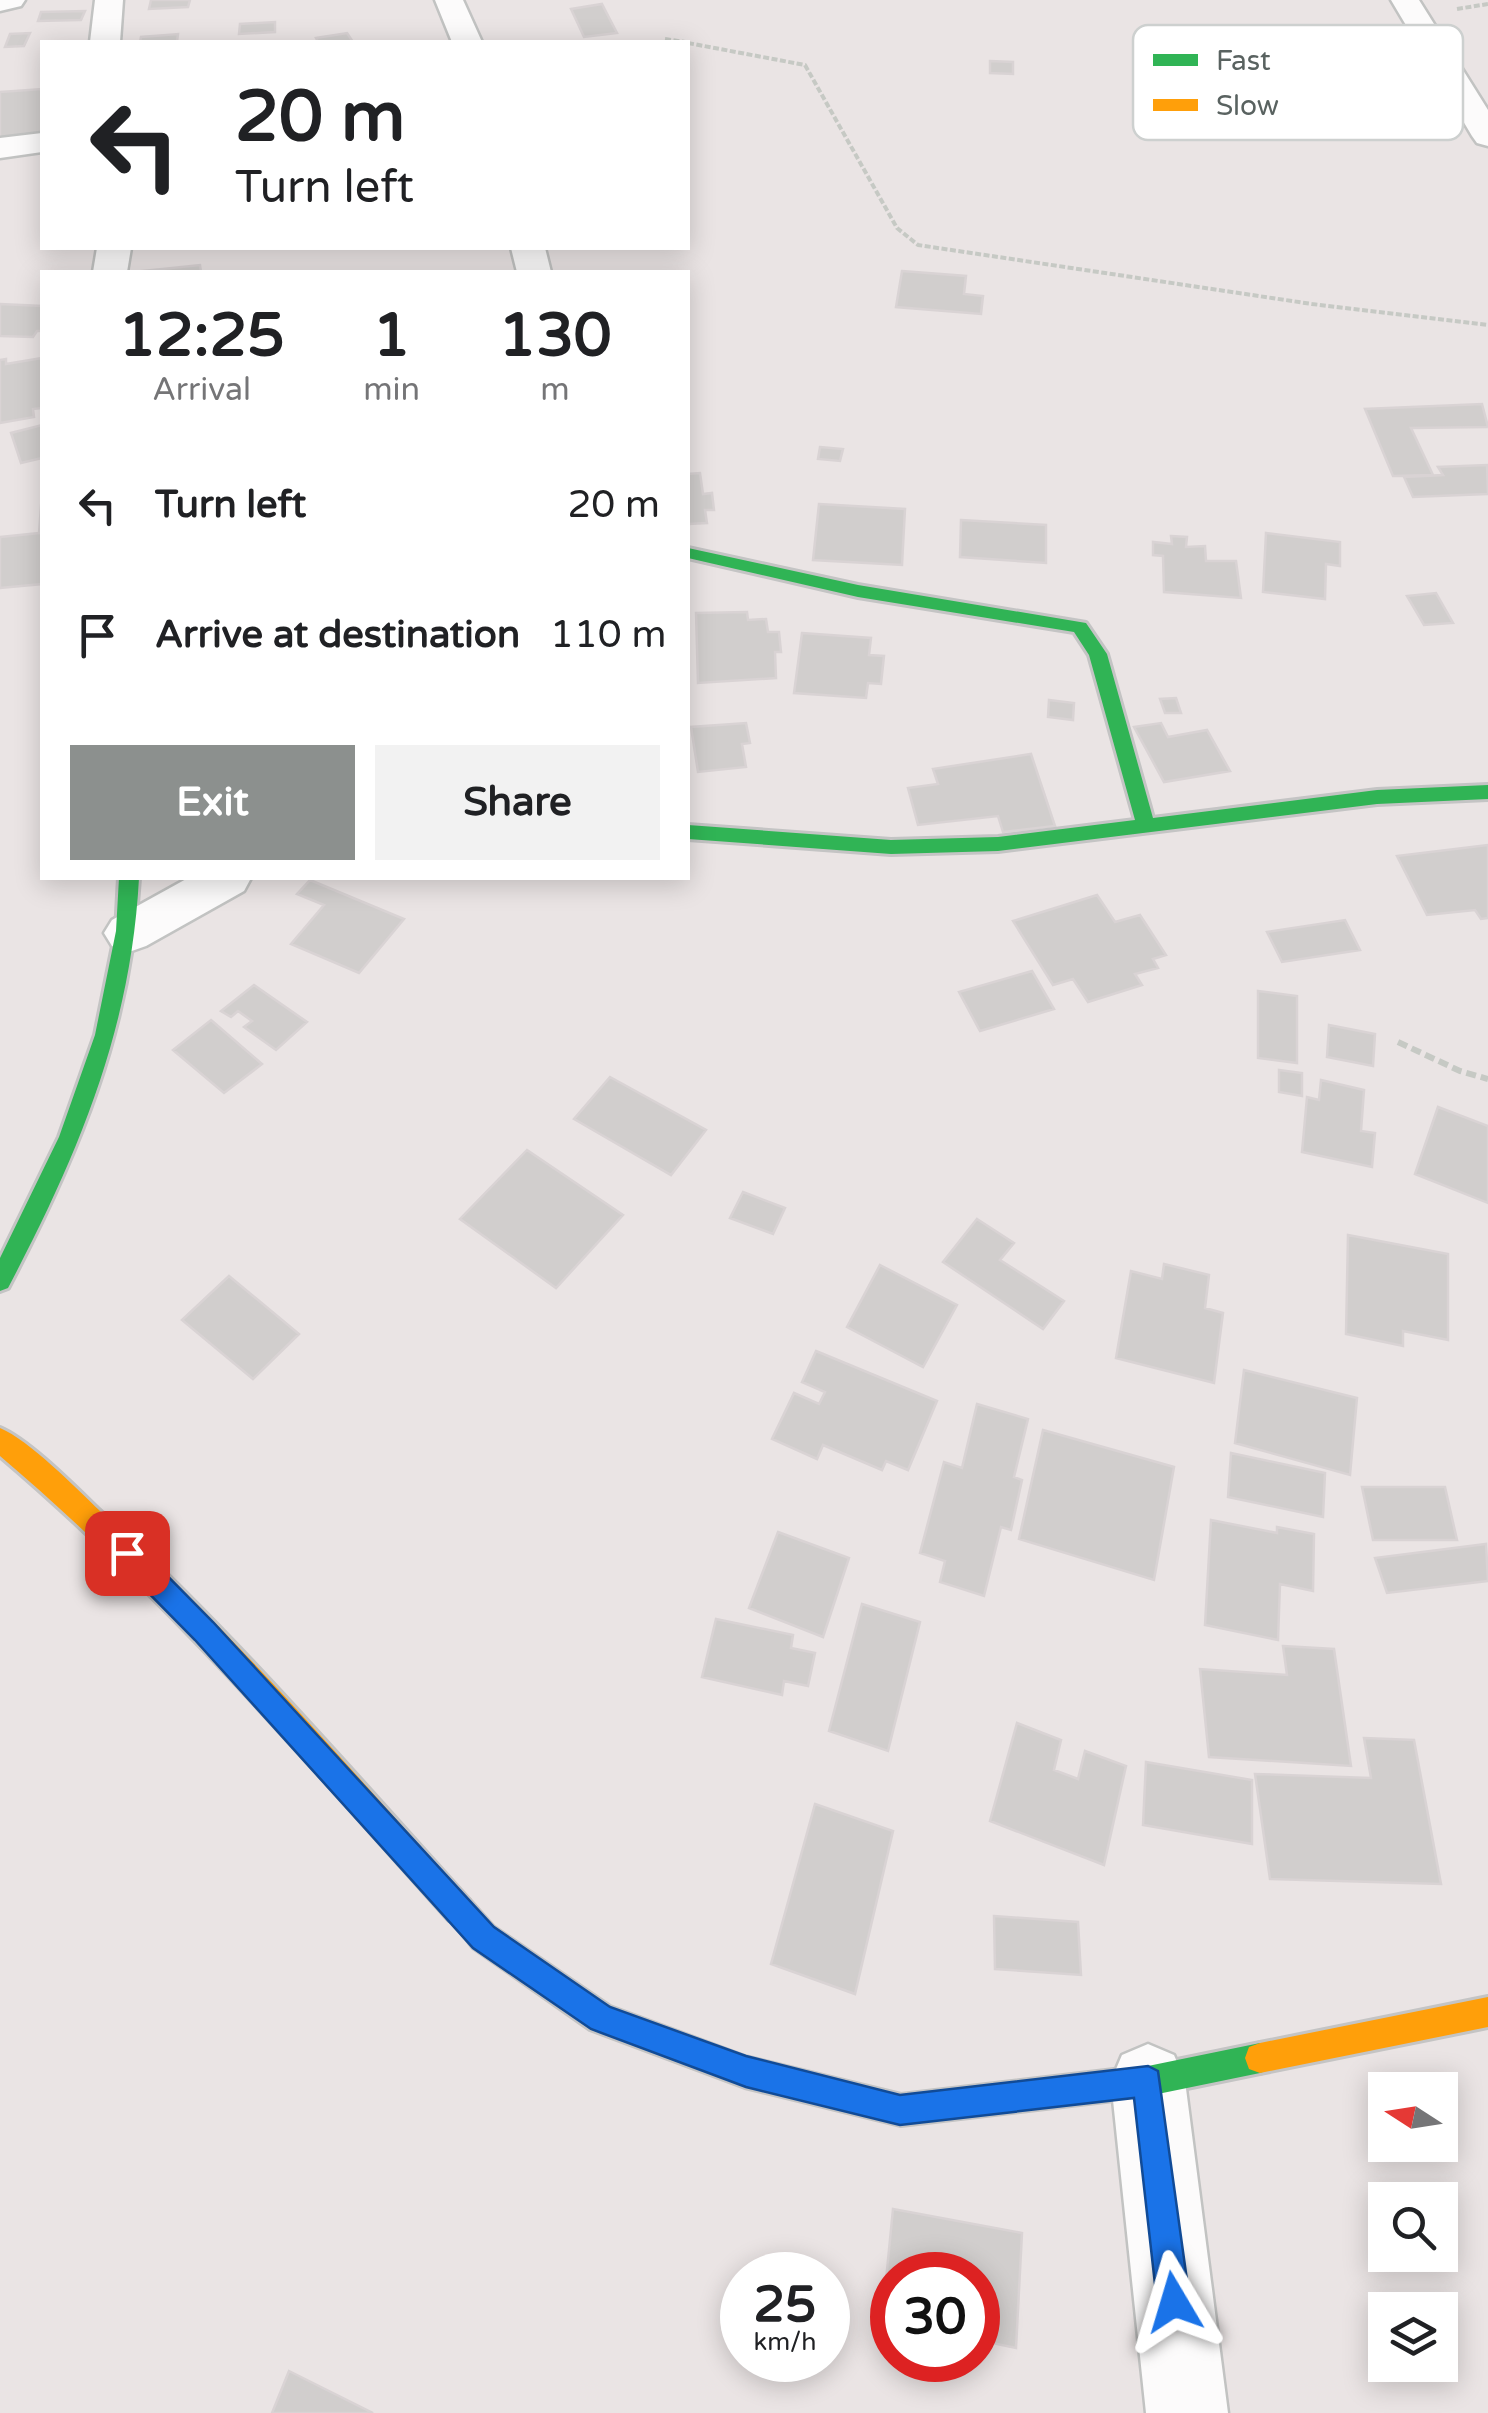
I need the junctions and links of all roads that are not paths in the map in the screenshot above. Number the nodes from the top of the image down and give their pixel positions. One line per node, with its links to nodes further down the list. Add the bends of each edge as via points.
1 (11, 0): 5 (street)
2 (109, 0): 7 (street)
3 (449, 0): 8 (street)
4 (1405, 0): 6 (street)
5 (0, 2)
6 (1420, 25)
7 (106, 40)
8 (466, 40)
9 (1463, 95): 10 (street)
10 (1488, 136)
11 (40, 143): 12 (street)
12 (0, 148)
13 (690, 553): 15 (street, via 1080,627 1098,654)
14 (1488, 792): 15 (street)
15 (1145, 823): 16 (street, via 998,844 891,847)
16 (690, 832)
17 (128, 880): 19 (street)
18 (224, 880): 19 (street)
19 (129, 933): 20 (street, via 98,1056 54,1183)
20 (0, 1282)
21 (0, 1440): 23 (street, via 76,1501 204,1631 483,1937 601,2018 746,2072 900,2110)
22 (1488, 2012): 23 (street)
23 (1148, 2082): 24 (street)
24 (1186, 2413)

